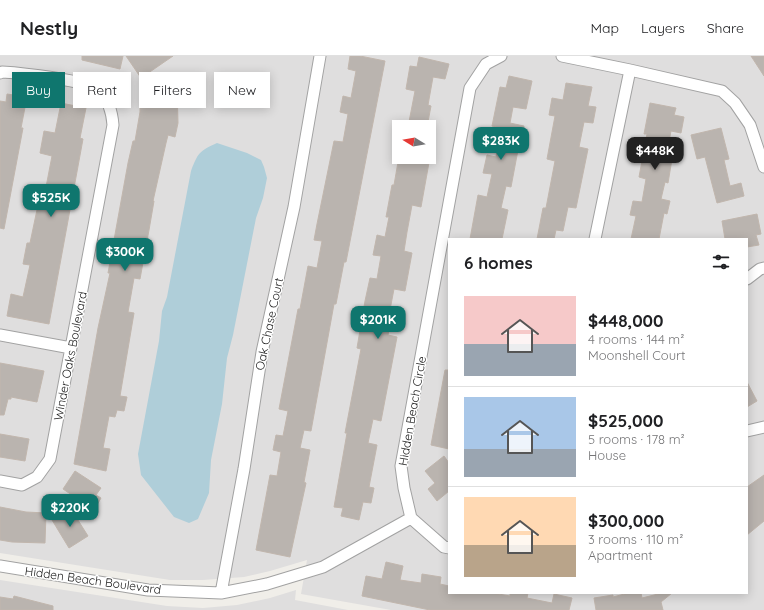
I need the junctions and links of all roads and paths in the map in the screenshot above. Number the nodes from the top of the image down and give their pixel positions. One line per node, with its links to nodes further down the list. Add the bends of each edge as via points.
1 (320, 56): 18 (street, Oak Chase Court, via 294,207 262,352)
2 (501, 56): 15 (street, Hidden Beach Circle, via 486,64 470,88 400,466)
3 (562, 56): 4 (street)
4 (630, 70): 6 (street, via 722,91 735,103 750,125); 7 (street)
5 (0, 73): 11 (street, Winder Oaks Boulevard, via 22,73 86,84 98,90 112,112 113,125)
6 (764, 167)
7 (595, 238)
8 (764, 268): 9 (street)
9 (748, 278)
10 (0, 335): 11 (street)
11 (72, 348): 14 (street, Winder Oaks Boulevard, via 50,460 37,477 22,485)
12 (764, 427): 13 (street)
13 (748, 430)
14 (0, 481)
15 (411, 518): 16 (street); 18 (street, Hidden Beach Boulevard, via 323,567 267,584)
16 (448, 548)
17 (0, 566): 18 (street, Hidden Beach Boulevard, via 148,590)
18 (221, 594)

